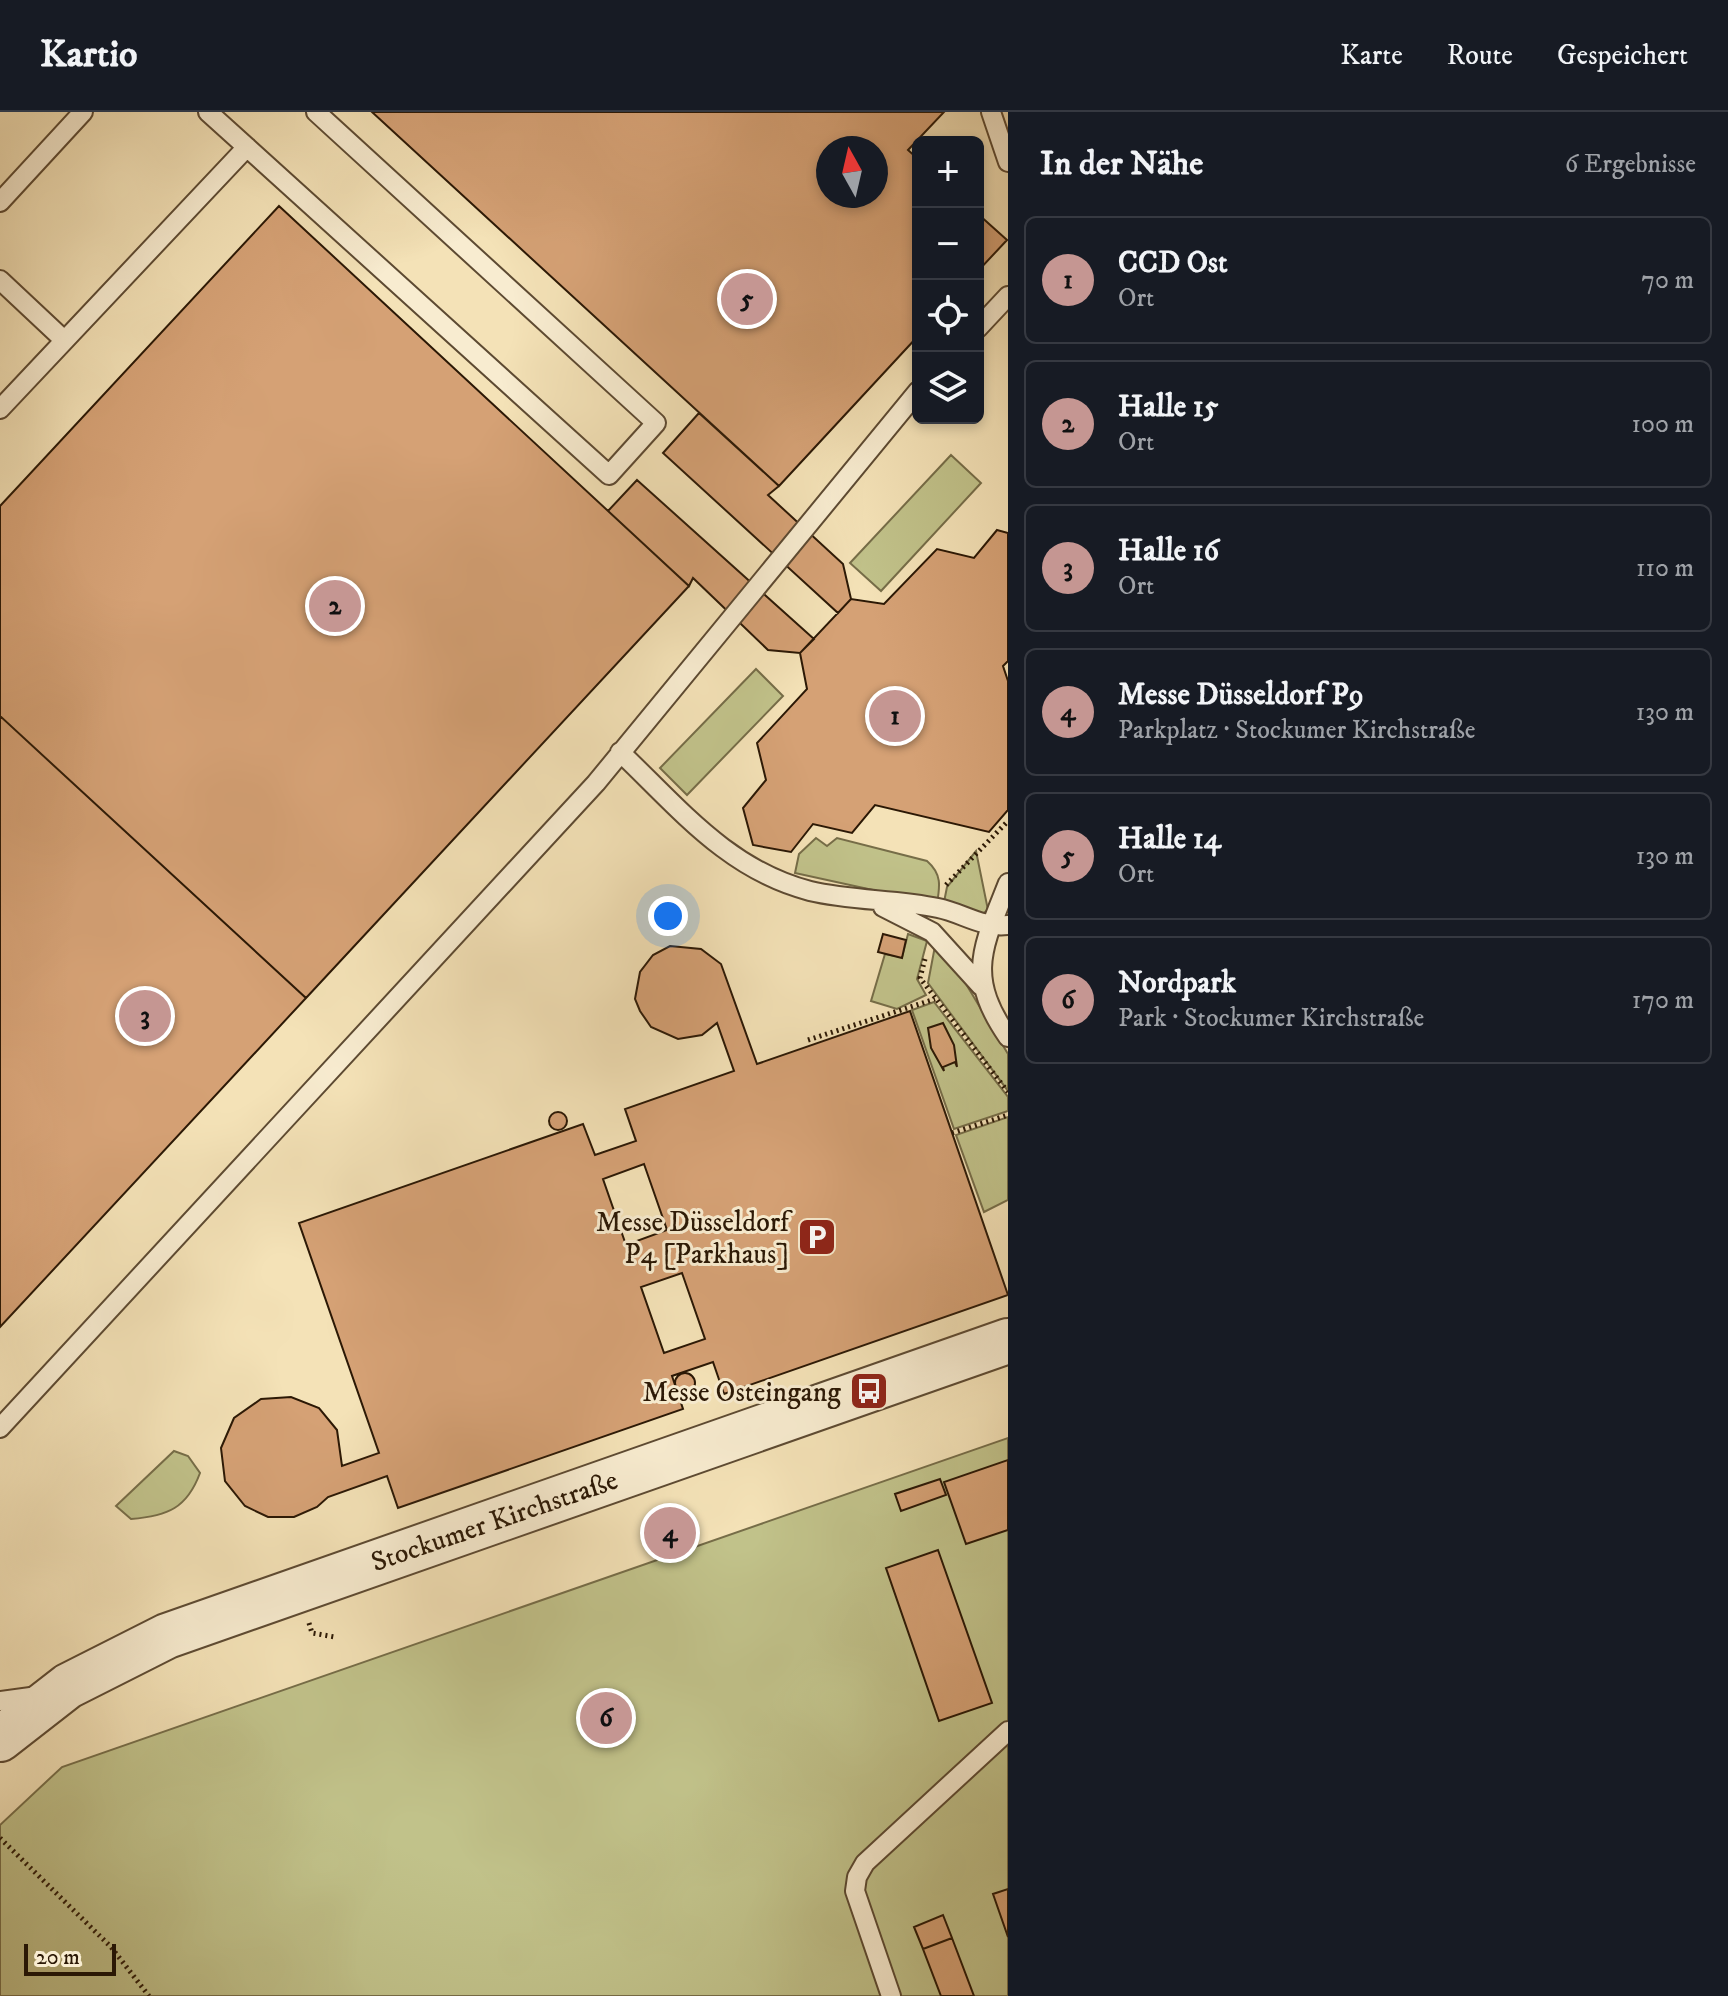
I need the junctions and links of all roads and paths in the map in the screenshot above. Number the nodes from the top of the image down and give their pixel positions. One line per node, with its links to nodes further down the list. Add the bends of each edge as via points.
1 (83, 112): 7 (lane)
2 (208, 112): 5 (lane)
3 (316, 112): 5 (lane, via 656,423 609,475)
4 (991, 112): 6 (lane)
5 (247, 147): 11 (lane)
6 (1008, 162)
7 (0, 202)
8 (0, 280): 11 (lane)
9 (1008, 296): 10 (lane)
10 (984, 322)
11 (64, 340): 13 (lane)
12 (912, 398): 14 (lane)
13 (0, 409)
14 (620, 752): 17 (lane, via 714,842 756,873 810,891); 26 (lane)
15 (1008, 883): 16 (lane)
16 (1004, 899): 18 (lane)
17 (874, 902): 18 (lane, via 939,908); 19 (lane, via 932,932)
18 (999, 926): 19 (lane, via 984,946)
19 (981, 986): 21 (lane)
20 (935, 999): 22 (path)
21 (1008, 1037)
22 (808, 1040)
23 (1008, 1115): 24 (path)
24 (952, 1133)
25 (1008, 1341): 27 (street, Stockumer Kirchstraße, via 167,1636)
26 (0, 1428)
27 (56, 1693): 28 (lane); 30 (street, Stockumer Kirchstraße)
28 (0, 1701)
29 (1008, 1731): 33 (lane, via 865,1863 857,1877 855,1891)
30 (0, 1739)
31 (0, 1838): 32 (path, via 111,1947)
32 (149, 1996)
33 (891, 1996)

